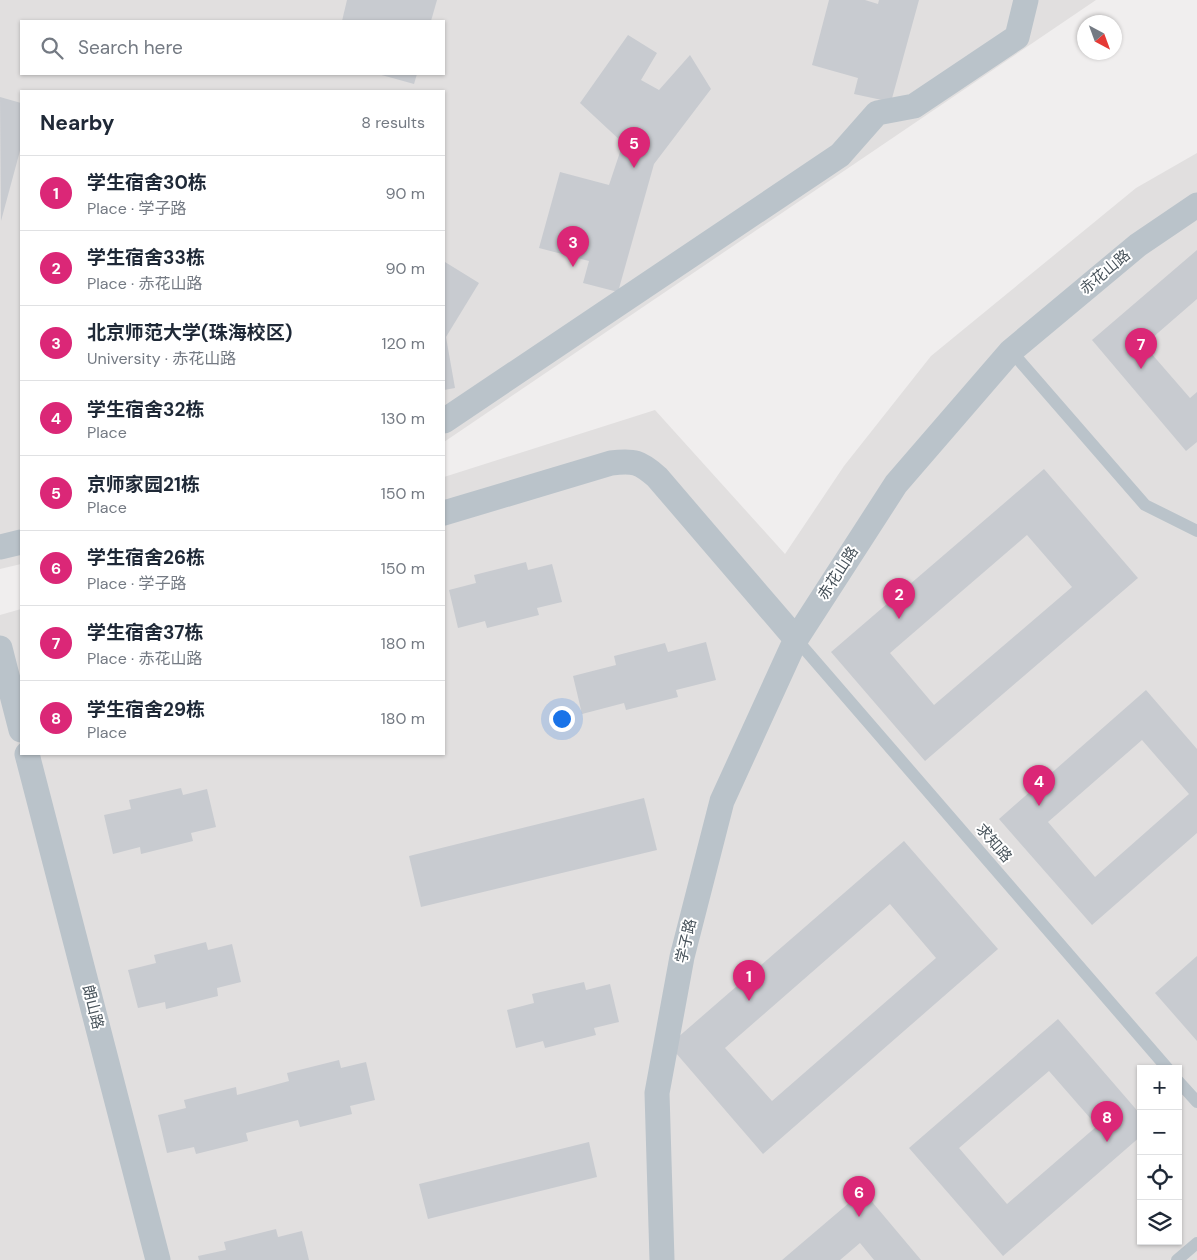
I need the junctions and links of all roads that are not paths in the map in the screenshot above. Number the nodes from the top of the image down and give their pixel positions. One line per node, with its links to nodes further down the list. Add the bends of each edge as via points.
1 (1026, 0): 4 (street, via 1017,37 914,106 877,113 840,155)
2 (1197, 205): 3 (street, 赤花山路, via 1138,245)
3 (1011, 351): 6 (lane, via 1145,504); 9 (street, 赤花山路, via 896,484)
4 (445, 420)
5 (445, 514): 9 (street, via 612,462 629,460 643,465 657,477)
6 (1197, 531)
7 (20, 542): 8 (street)
8 (0, 547)
9 (796, 639): 14 (lane, 求知路); 19 (street, 学子路, via 722,802 682,957 657,1093)
10 (20, 642): 11 (street)
11 (0, 648): 12 (street)
12 (20, 726)
13 (28, 755): 18 (street, 朗山路)
14 (1165, 1065)
15 (1182, 1085): 16 (lane)
16 (1197, 1102)
17 (1197, 1243): 20 (lane)
18 (158, 1260)
19 (662, 1260)
20 (1177, 1260)

